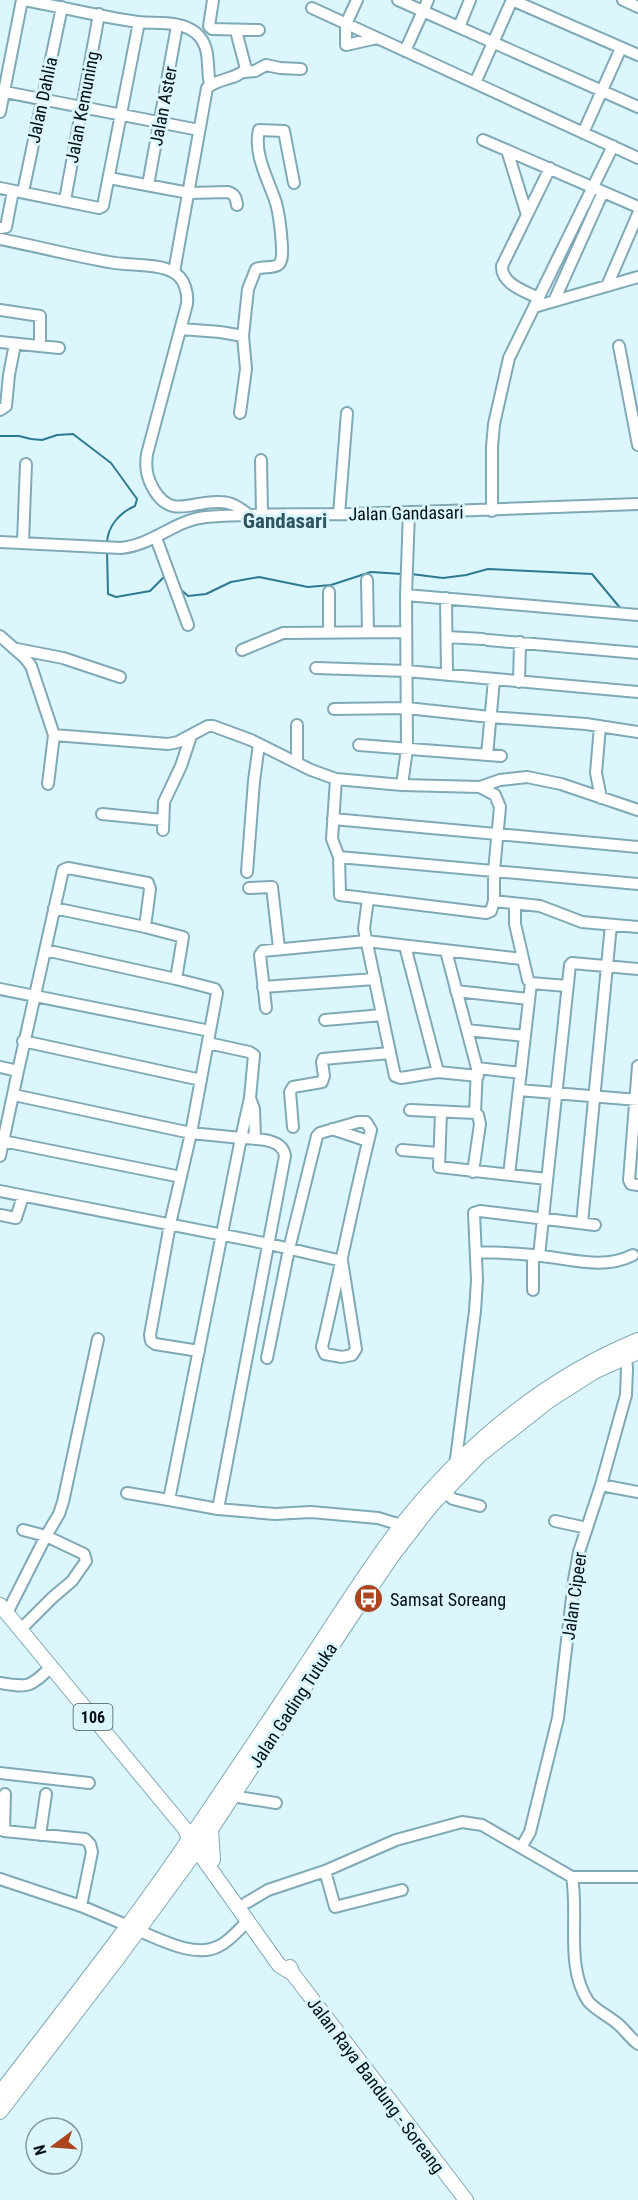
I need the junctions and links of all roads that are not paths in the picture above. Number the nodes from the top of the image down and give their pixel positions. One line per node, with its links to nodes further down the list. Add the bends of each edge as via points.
1 (23, 0): 9 (street); 30 (street)
2 (213, 0): 19 (street, via 209,26)
3 (357, 0): 15 (street)
4 (398, 0): 12 (street)
5 (428, 0): 12 (street)
6 (470, 0): 17 (street)
7 (512, 0): 21 (street); 22 (street)
8 (623, 0): 10 (street)
9 (67, 5): 13 (street); 31 (street, Jalan Dahlia)
10 (638, 7)
11 (312, 8): 15 (street)
12 (423, 11): 17 (street); 23 (street)
13 (99, 14): 14 (street); 32 (street, Jalan Kemuning)
14 (139, 22): 16 (street); 35 (street)
15 (346, 24): 20 (street); 20 (street, via 346,46)
16 (177, 26): 28 (street, via 201,39 209,61); 36 (street, Jalan Aster)
17 (459, 27): 21 (street)
18 (259, 30): 19 (street)
19 (236, 31): 26 (street, via 246,66)
20 (377, 38): 23 (street)
21 (493, 42): 27 (street); 29 (street)
22 (621, 48): 24 (street); 29 (street)
23 (405, 51): 27 (street)
24 (638, 56)
25 (301, 69): 26 (street, via 262,63 255,71)
26 (244, 72): 28 (street)
27 (475, 83): 38 (street)
28 (210, 85): 37 (street)
29 (602, 91): 33 (street); 38 (street)
30 (2, 92): 31 (street); 34 (street)
31 (42, 99): 32 (street); 49 (street, Jalan Dahlia)
32 (82, 107): 35 (street); 52 (street, Jalan Kemuning)
33 (638, 107)
34 (0, 112)
35 (121, 115): 36 (street); 44 (street)
36 (159, 122): 37 (street); 46 (street, Jalan Aster)
37 (199, 130): 51 (street)
38 (583, 133): 40 (street)
39 (483, 140): 41 (street)
40 (613, 146): 42 (street); 47 (street)
41 (507, 150): 43 (street); 56 (street)
42 (637, 154)
43 (550, 168): 47 (street); 56 (street)
44 (109, 178): 46 (street); 52 (street, via 101,208)
45 (294, 183): 66 (street, via 284,131 259,130 263,169 280,221 282,253 276,266 256,269 248,289)
46 (148, 185): 51 (street)
47 (592, 187): 50 (street); 63 (street)
48 (0, 188): 49 (street)
49 (18, 192): 52 (street); 57 (street, Jalan Dahlia, via 6,227)
50 (603, 192): 54 (street); 62 (street)
51 (189, 193): 53 (street, via 233,194); 59 (street)
52 (65, 200)
53 (237, 205)
54 (638, 207)
55 (638, 214): 61 (street)
56 (527, 215): 63 (street, via 502,272)
57 (0, 228)
58 (0, 239): 59 (street)
59 (174, 272): 65 (street, via 182,280 188,298)
60 (638, 277): 61 (street)
61 (607, 286): 62 (street)
62 (554, 302): 63 (street)
63 (536, 303): 80 (street, via 509,358 494,424)
64 (0, 310): 69 (street, via 40,316)
65 (181, 329): 66 (street); 83 (street, via 147,454 148,478 162,502 172,507 222,502 234,504)
66 (243, 336): 74 (street, via 246,369)
67 (0, 342): 68 (street)
68 (15, 344): 69 (street); 72 (street)
69 (40, 346): 71 (street)
70 (619, 346): 76 (street)
71 (59, 348)
72 (4, 375): 73 (street, via 6,406)
73 (0, 410)
74 (240, 413)
75 (347, 413): 82 (street)
76 (638, 445)
77 (261, 460): 84 (street)
78 (26, 464): 87 (street)
79 (638, 504): 80 (street, Jalan Gandasari)
80 (492, 511): 81 (street, Jalan Gandasari)
81 (409, 512): 82 (street, Jalan Gandasari); 90 (street)
82 (339, 514): 84 (street, Jalan Gandasari)
83 (249, 515): 84 (street, Jalan Gandasari); 85 (street, Jalan Gandasari, via 196,519)
84 (262, 515)
85 (156, 538): 87 (street, Jalan Gandasari, via 117,548); 93 (street)
86 (0, 542): 87 (street, Jalan Gandasari)
87 (23, 542)
88 (367, 580): 95 (street)
89 (329, 592): 94 (street)
90 (406, 595): 91 (street); 96 (street)
91 (446, 598): 92 (street); 98 (street)
92 (638, 615)
93 (188, 625)
94 (330, 631): 95 (street); 101 (street, via 283,633)
95 (368, 632): 96 (street)
96 (406, 632): 104 (street)
97 (0, 636): 100 (street)
98 (447, 637): 99 (street); 105 (street)
99 (520, 642): 102 (street); 108 (street)
100 (14, 648): 106 (street, via 63,658); 116 (street, via 31,666)
101 (242, 650)
102 (638, 653)
103 (316, 668): 104 (street)
104 (407, 671): 105 (street); 110 (street)
105 (447, 675): 107 (street)
106 (120, 677)
107 (494, 680): 108 (street); 112 (street)
108 (519, 682): 109 (street)
109 (638, 692)
110 (407, 708): 111 (street); 112 (street); 120 (street)
111 (334, 709)
112 (490, 717): 114 (street); 121 (street)
113 (297, 724): 123 (street)
114 (600, 726): 115 (street); 128 (street, via 596,773)
115 (638, 732)
116 (54, 735): 117 (street, via 155,744 178,742); 125 (street)
117 (191, 736): 118 (street, via 213,726); 130 (street, via 164,802 163,825)
118 (259, 744): 123 (street); 136 (street)
119 (359, 745): 120 (street)
120 (408, 749): 121 (street); 126 (street)
121 (487, 755): 122 (street)
122 (501, 756)
123 (297, 763): 124 (street)
124 (336, 779): 126 (street); 131 (street)
125 (48, 784)
126 (402, 785): 127 (street)
127 (480, 787): 128 (street, via 527,777); 132 (street, via 499,800)
128 (601, 798): 129 (street)
129 (638, 810)
130 (102, 814)
131 (333, 819): 132 (street); 134 (street, via 332,839)
132 (499, 833): 133 (street); 135 (street)
133 (638, 847)
134 (339, 857): 135 (street); 139 (street, via 340,895)
135 (494, 871): 137 (street); 140 (street)
136 (247, 872)
137 (638, 884)
138 (249, 888): 148 (street, via 272,887)
139 (368, 899): 140 (street, via 483,914 491,910); 146 (street)
140 (494, 900): 141 (street)
141 (515, 904): 143 (street, via 540,906 582,922); 151 (street)
142 (54, 908): 144 (street); 144 (street, via 66,869 148,883); 149 (street)
143 (611, 925): 145 (street); 152 (street)
144 (145, 927): 154 (street, via 183,938)
145 (638, 927)
146 (366, 941): 147 (street); 148 (street); 155 (street)
147 (405, 946): 150 (street); 175 (street)
148 (279, 948): 158 (street, via 260,953)
149 (45, 950): 154 (street); 161 (street)
150 (446, 951): 151 (street); 160 (street)
151 (522, 959): 156 (street)
152 (606, 966): 153 (street); 157 (street, via 571,963); 182 (street)
153 (638, 969)
154 (176, 979): 167 (street, via 215,988)
155 (375, 979): 158 (street); 164 (street)
156 (531, 983): 157 (street); 162 (street)
157 (567, 986): 180 (street)
158 (264, 987): 163 (street)
159 (0, 989): 161 (street)
160 (456, 991): 162 (street); 166 (street)
161 (34, 995): 167 (street); 169 (street)
162 (529, 999): 168 (street)
163 (266, 1008)
164 (382, 1016): 165 (street); 171 (street)
165 (326, 1020)
166 (467, 1030): 168 (street); 176 (street)
167 (210, 1031): 170 (street)
168 (525, 1036): 177 (street)
169 (23, 1041): 174 (street); 178 (street)
170 (208, 1043): 178 (street); 183 (street, via 254,1055)
171 (390, 1053): 175 (street, via 397,1078); 188 (street, via 323,1059 322,1082 291,1089)
172 (638, 1066): 184 (street)
173 (0, 1067): 174 (street)
174 (18, 1071): 181 (street)
175 (438, 1072): 176 (street)
176 (478, 1072): 177 (street); 187 (street)
177 (521, 1073): 179 (street)
178 (201, 1080): 190 (street)
179 (519, 1090): 180 (street); 200 (street)
180 (556, 1093): 182 (street); 202 (street)
181 (14, 1095): 190 (street); 193 (street)
182 (593, 1097): 184 (street); 208 (street)
183 (249, 1098): 191 (street); 192 (street, via 254,1109)
184 (637, 1100): 195 (street)
185 (410, 1110): 186 (street)
186 (441, 1112): 187 (street); 197 (street)
187 (475, 1113): 199 (street, via 480,1124)
188 (293, 1127)
189 (332, 1129): 194 (street); 194 (street, via 366,1122 371,1130); 213 (street, via 317,1137)
190 (191, 1133): 191 (street); 201 (street)
191 (241, 1138): 192 (street); 211 (street)
192 (255, 1139): 212 (street, via 276,1143 285,1151)
193 (3, 1141): 198 (street); 201 (street)
194 (368, 1141): 217 (street)
195 (635, 1146): 203 (street, via 629,1180)
196 (402, 1150): 197 (street)
197 (438, 1153): 199 (street, via 439,1167)
198 (0, 1156)
199 (473, 1172): 200 (street)
200 (509, 1175): 202 (street)
201 (180, 1177): 209 (street)
202 (547, 1179): 207 (street)
203 (638, 1185)
204 (0, 1191): 205 (street)
205 (23, 1196): 206 (street, via 16,1218); 209 (street)
206 (0, 1215)
207 (542, 1219): 208 (street); 214 (street, via 474,1213); 215 (street)
208 (582, 1223): 210 (street)
209 (170, 1224): 211 (street); 221 (street, via 150,1335 155,1344)
210 (595, 1225)
211 (221, 1234): 212 (street); 221 (street)
212 (269, 1244): 213 (street); 231 (street)
213 (289, 1249): 217 (street); 223 (street)
214 (476, 1252): 215 (street); 224 (street, via 472,1344)
215 (536, 1255): 216 (street, via 596,1263); 218 (street)
216 (633, 1256)
217 (342, 1261): 217 (street, via 356,1349 352,1355 330,1356 322,1347)
218 (533, 1290)
219 (98, 1338): 236 (street, via 63,1502)
220 (638, 1340): 222 (main road, Jalan Gading Tutuka)
221 (199, 1351): 229 (street)
222 (629, 1352): 224 (main road, Jalan Gading Tutuka, via 550,1400); 225 (street, Jalan Cipeer, via 626,1395)
223 (267, 1358)
224 (457, 1471): 226 (main road, Jalan Gading Tutuka); 233 (main road, Jalan Gading Tutuka, via 423,1499)
225 (601, 1485): 227 (street); 234 (street, Jalan Cipeer)
226 (444, 1492): 230 (street, via 453,1499); 238 (main road, Jalan Gading Tutuka)
227 (638, 1492)
228 (127, 1493): 229 (street)
229 (169, 1500): 231 (street)
230 (480, 1506)
231 (218, 1509): 233 (street, via 378,1518)
232 (555, 1521): 234 (street)
233 (401, 1526): 238 (main road, Jalan Gading Tutuka)
234 (587, 1528): 251 (street, Jalan Cipeer, via 574,1580 558,1718 530,1832)
235 (23, 1530): 236 (street)
236 (46, 1536): 237 (street); 239 (street, via 86,1556 86,1561 72,1581)
237 (3, 1609): 239 (main road, Jalan Raya Bandung - Soreang / 106)
238 (339, 1626): 246 (main road, Jalan Gading Tutuka); 248 (main road, Jalan Gading Tutuka)
239 (21, 1629): 240 (main road, Jalan Raya Bandung - Soreang / 106)
240 (51, 1667): 241 (street, via 30,1685); 250 (main road, Jalan Raya Bandung - Soreang / 106)
241 (0, 1683)
242 (0, 1773): 243 (street)
243 (89, 1783)
244 (5, 1794): 249 (street, via 4,1831)
245 (46, 1794): 249 (street)
246 (232, 1796): 247 (street); 248 (main road, Jalan Gading Tutuka)
247 (276, 1803)
248 (207, 1823): 250 (main road, Jalan Gading Tutuka); 250 (main road); 253 (main road)
249 (40, 1835): 260 (street, via 85,1839 90,1844 92,1852)
250 (191, 1836): 252 (main road, Jalan Gading Tutuka); 252 (main road); 253 (main road, Jalan Raya Bandung - Soreang / 106)
251 (522, 1846): 254 (street, via 482,1825 462,1822 396,1840); 255 (street)
252 (178, 1864): 253 (main road, via 195,1868); 262 (main road, Jalan Gading Tutuka)
253 (212, 1864): 259 (main road, Jalan Raya Bandung - Soreang / 106); 261 (main road, Jalan Raya Bandung - Soreang / 106)
254 (325, 1871): 258 (street, via 335,1907); 259 (street, via 268,1890)
255 (572, 1877): 256 (street); 264 (street, via 577,1970 584,1994 590,2004)
256 (638, 1877)
257 (0, 1879): 260 (street)
258 (402, 1890)
259 (246, 1903): 263 (main road, Jalan Raya Bandung - Soreang / 106)
260 (81, 1906): 262 (street)
261 (248, 1921): 262 (street, via 220,1946 204,1950 180,1946); 263 (main road, Jalan Raya Bandung - Soreang / 106, via 279,1965)
262 (132, 1928): 265 (main road, Jalan Gading Tutuka); 266 (main road, Jalan Gading Tutuka)
263 (293, 1974): 267 (main road, Jalan Raya Bandung - Soreang / 106)
264 (638, 2043)
265 (0, 2093)
266 (0, 2112)
267 (463, 2198)

